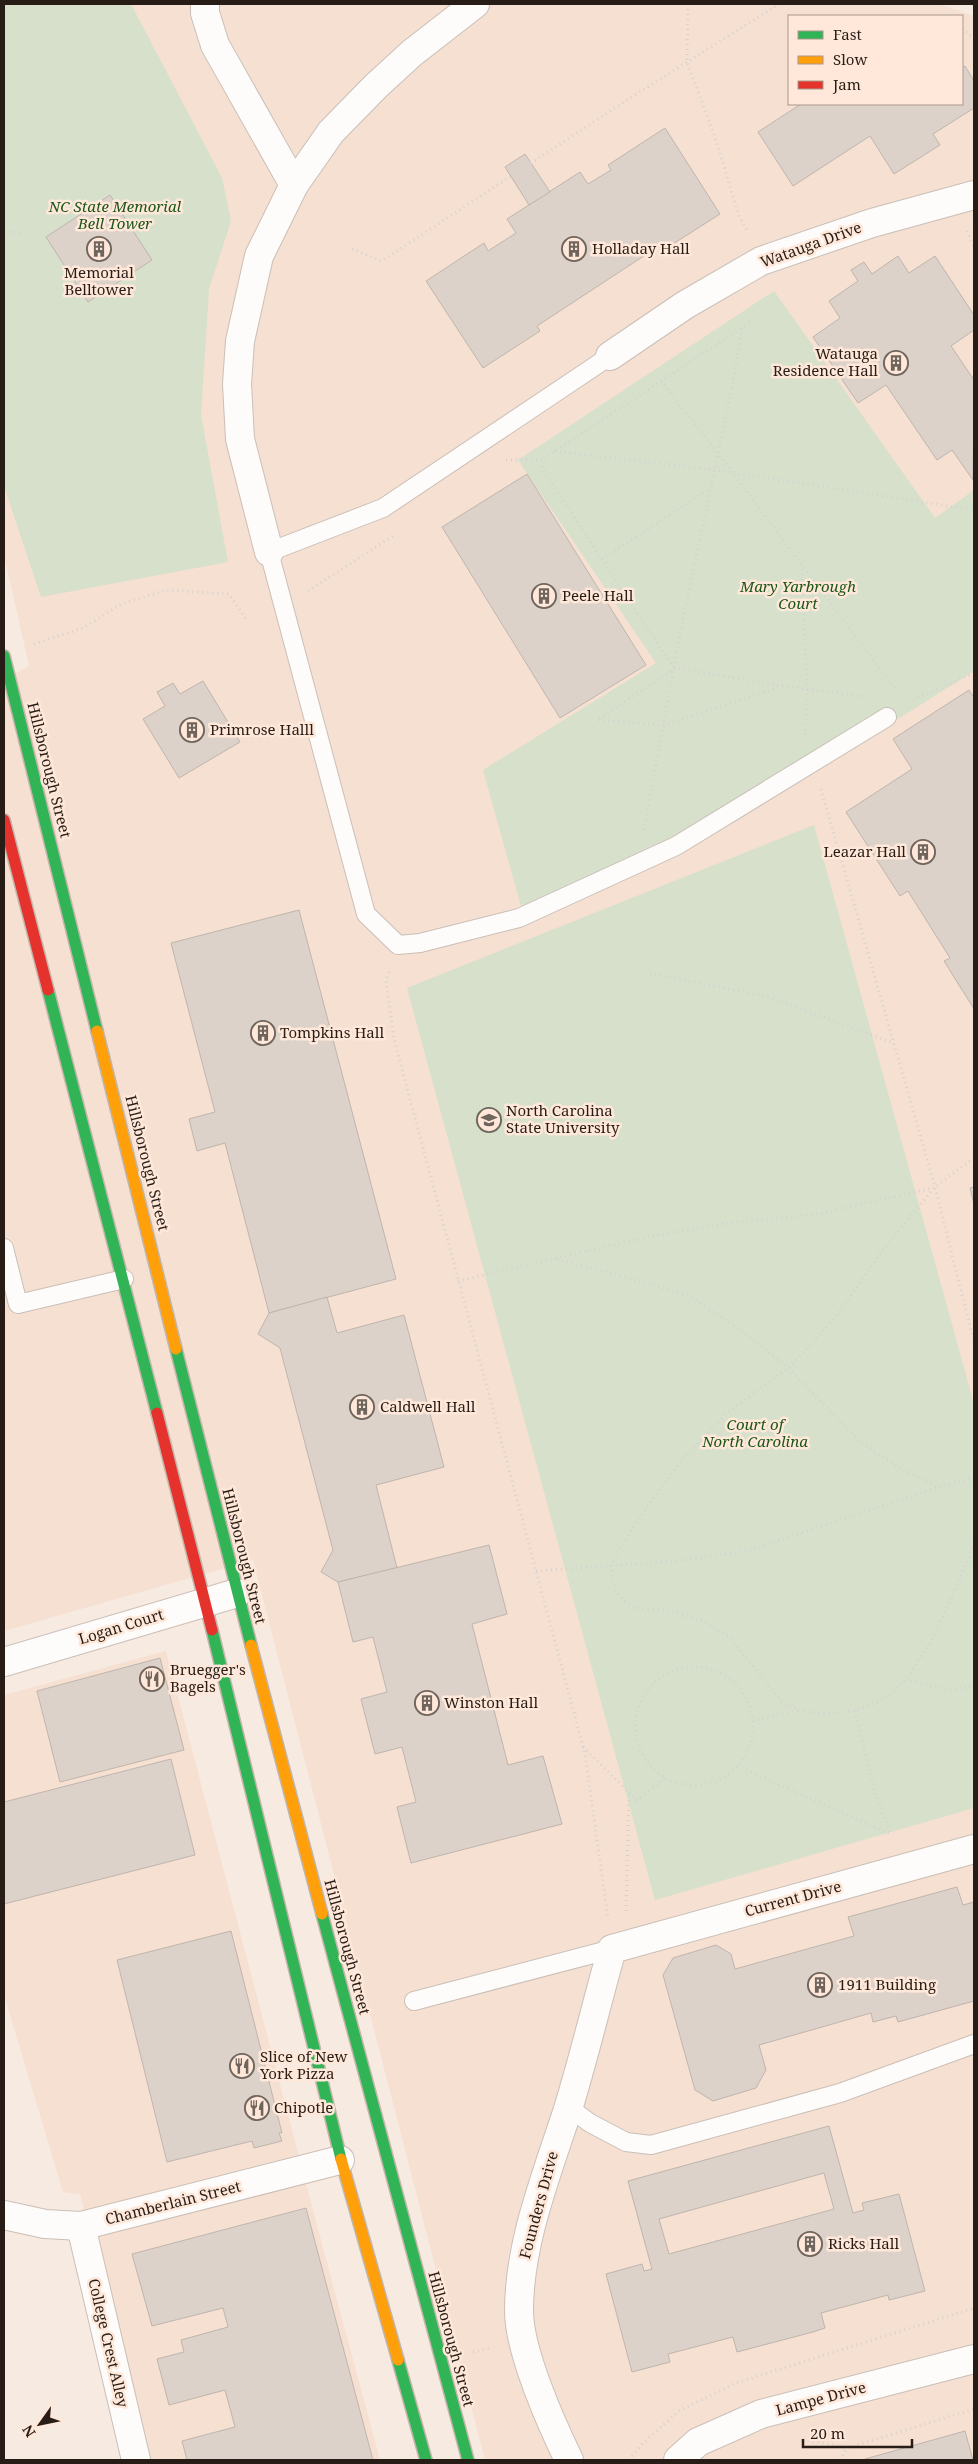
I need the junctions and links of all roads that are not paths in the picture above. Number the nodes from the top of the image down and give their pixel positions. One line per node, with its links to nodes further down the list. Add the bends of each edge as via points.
1 (205, 4): 3 (street, via 215,45)
2 (475, 4): 3 (street, via 376,86 331,132)
3 (294, 185): 6 (street, via 259,256 240,350 237,384 240,439)
4 (974, 195): 5 (street, Watauga Drive, via 872,222 761,261 685,305)
5 (610, 356): 6 (lane, via 383,508)
6 (269, 552): 8 (lane, via 366,914 398,945 420,944 519,918 676,846)
7 (4, 656): 12 (main road, Hillsborough Street)
8 (887, 717)
9 (4, 820): 11 (main road)
10 (4, 1248): 11 (lane, via 18,1304)
11 (124, 1279): 13 (main road)
12 (237, 1593): 13 (street, Logan Court); 26 (main road, Hillsborough Street)
13 (205, 1602): 14 (street, Logan Court); 20 (main road)
14 (4, 1662)
15 (974, 1849): 16 (street, Current Drive)
16 (612, 1949): 17 (lane); 19 (street, Founders Drive)
17 (414, 2001)
18 (974, 2044): 19 (lane, via 840,2093 650,2144 626,2142)
19 (568, 2107): 27 (street, Founders Drive, via 540,2195 523,2264 519,2312 523,2339 549,2419)
20 (340, 2160): 22 (street, Chamberlain Street); 25 (main road)
21 (4, 2216): 22 (street, Chamberlain Street, via 45,2224)
22 (81, 2226): 24 (street, College Crest Alley)
23 (974, 2359): 28 (street, Lampe Drive, via 761,2414 698,2442)
24 (136, 2460)
25 (426, 2460)
26 (468, 2460)
27 (569, 2460)
28 (678, 2460)

